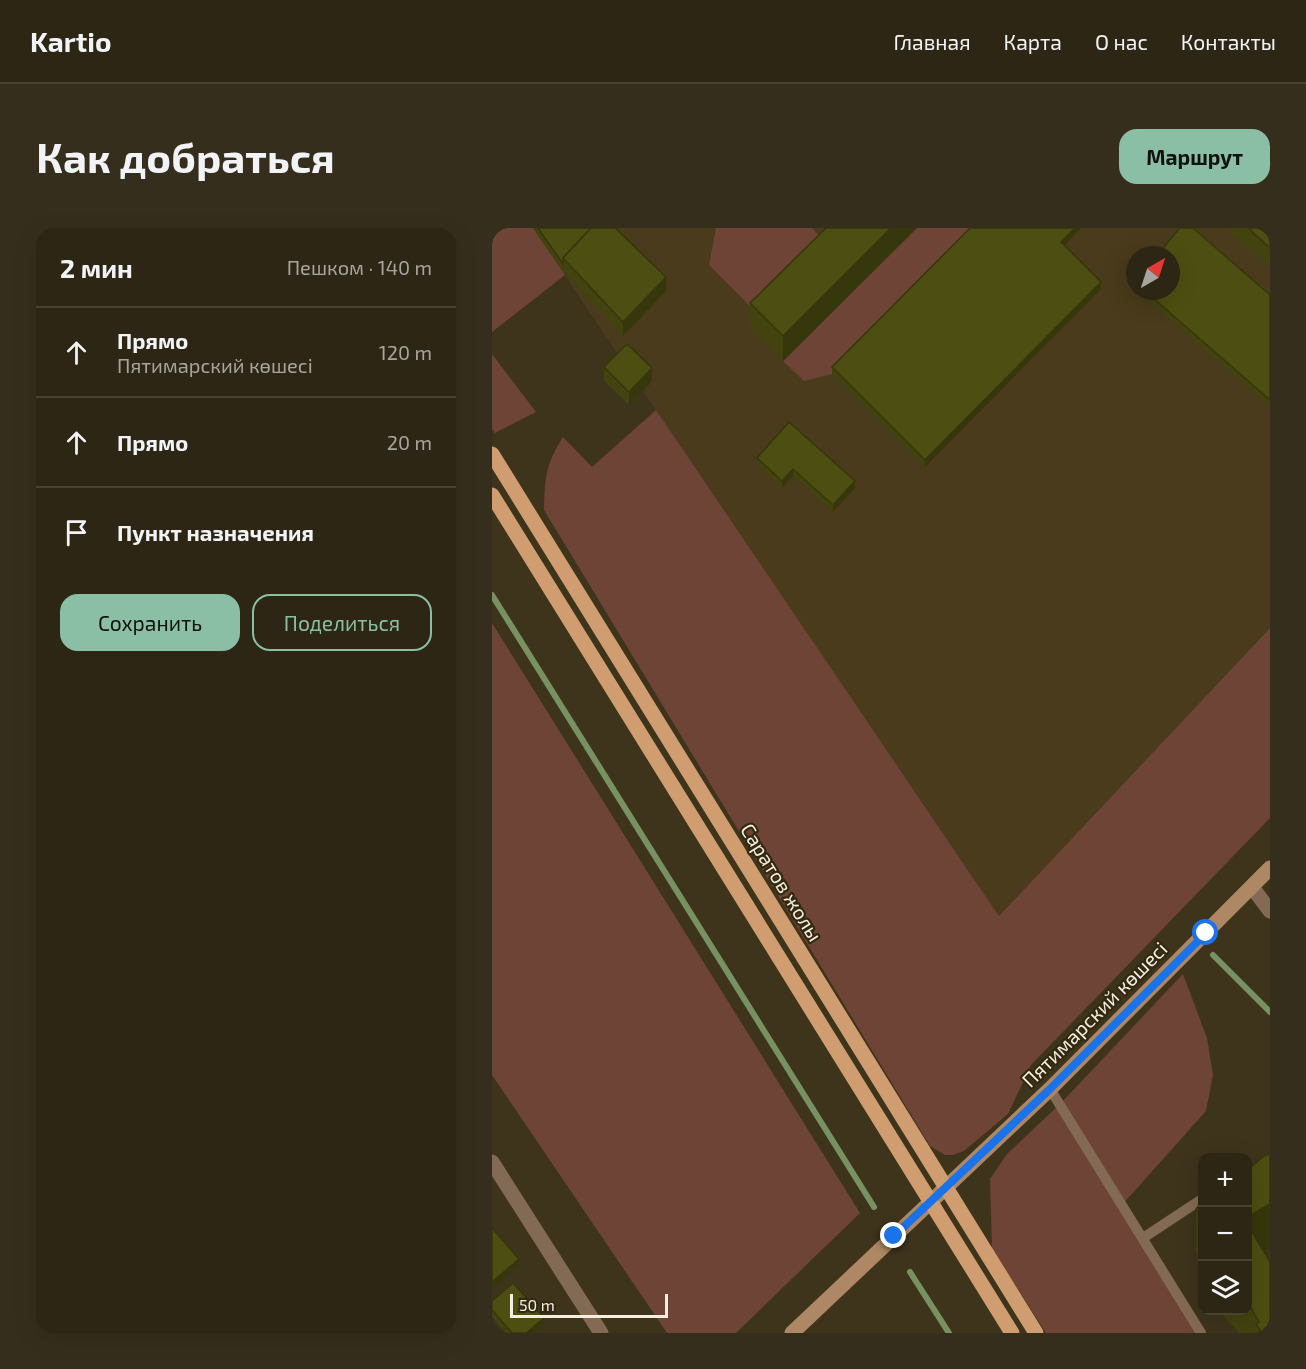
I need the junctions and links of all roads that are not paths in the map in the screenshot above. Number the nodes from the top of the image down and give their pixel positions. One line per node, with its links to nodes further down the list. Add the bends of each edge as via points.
1 (492, 454): 8 (main road, Саратов жолы)
2 (492, 495): 9 (main road)
3 (1270, 868): 4 (main road, Пятимарский көшесі)
4 (1252, 887): 5 (street); 6 (main road, Пятимарский көшесі)
5 (1270, 911)
6 (1050, 1089): 8 (main road, Пятимарский көшесі); 11 (lane)
7 (492, 1162): 12 (street)
8 (946, 1187): 9 (main road, Пятимарский көшесі); 15 (main road, Саратов жолы)
9 (930, 1201): 13 (main road, Пятимарский көшесі); 14 (main road)
10 (1198, 1202): 11 (lane)
11 (1143, 1238): 16 (lane)
12 (601, 1333)
13 (792, 1333)
14 (1012, 1333)
15 (1036, 1333)
16 (1201, 1333)

